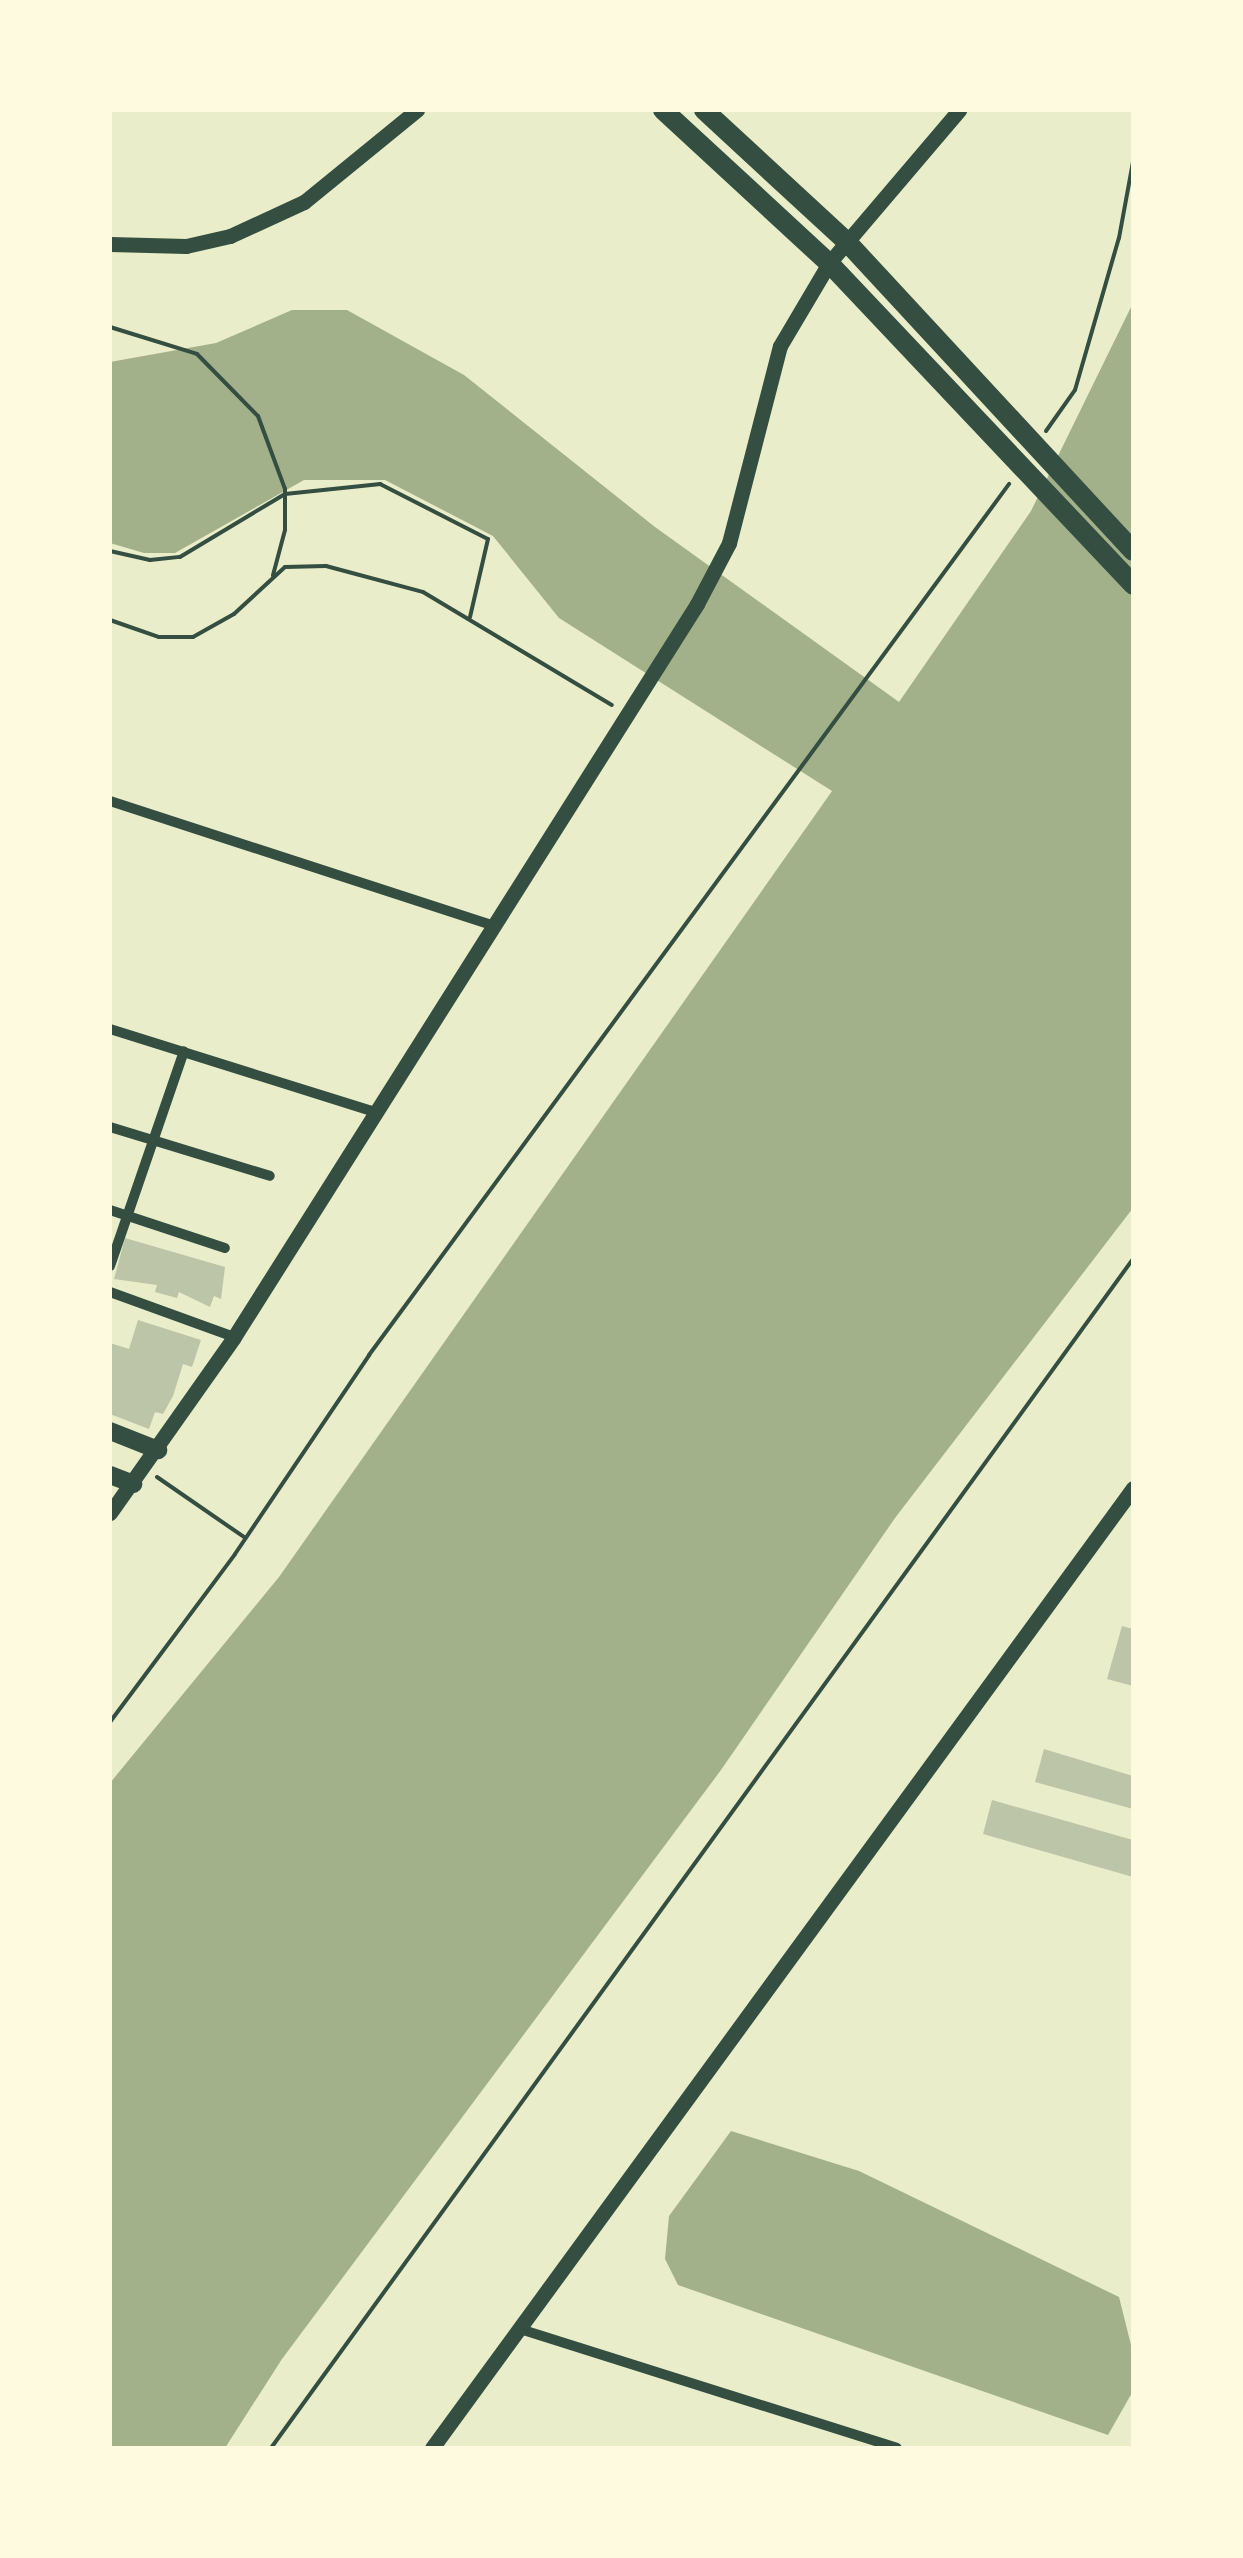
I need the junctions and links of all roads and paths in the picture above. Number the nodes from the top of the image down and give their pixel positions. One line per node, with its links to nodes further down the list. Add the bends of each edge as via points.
1 (417, 110): 7 (street, via 304,202 230,236 186,246)
2 (662, 110): 8 (main road)
3 (704, 110): 6 (main road)
4 (959, 110): 6 (street)
5 (1133, 162): 10 (path, via 1119,238 1075,390)
6 (847, 242): 8 (street); 14 (main road)
7 (110, 244)
8 (829, 263): 16 (main road); 19 (street, via 780,346 730,543)
9 (110, 327): 12 (path, via 175,343 224,376 258,416)
10 (1044, 434)
11 (1012, 479): 42 (path, via 368,1355)
12 (285, 492): 13 (path, via 180,557 150,560); 15 (path, via 286,530); 17 (path, via 380,484 483,534 490,550)
13 (110, 551)
14 (1133, 551)
15 (272, 577): 17 (path, via 295,564 370,574); 18 (path, via 234,614 193,637 159,638)
16 (1133, 585)
17 (470, 616): 19 (path)
18 (110, 620)
19 (628, 714): 21 (street)
20 (110, 801): 21 (street)
21 (492, 925): 24 (street)
22 (110, 1029): 23 (street)
23 (184, 1051): 24 (street); 26 (street)
24 (375, 1112): 34 (street)
25 (110, 1127): 26 (street)
26 (152, 1140): 27 (street); 29 (street)
27 (270, 1176)
28 (110, 1210): 29 (street)
29 (126, 1216): 30 (street); 32 (street)
30 (226, 1248)
31 (1133, 1259): 45 (path)
32 (110, 1266)
33 (110, 1292): 34 (street)
34 (234, 1336): 36 (street)
35 (110, 1431): 36 (main road)
36 (158, 1450): 37 (street)
37 (145, 1468): 39 (street); 42 (path)
38 (110, 1475): 39 (main road)
39 (133, 1484): 41 (street)
40 (1133, 1488): 44 (street)
41 (110, 1514)
42 (246, 1538): 43 (path)
43 (110, 1722)
44 (520, 2329): 46 (street); 47 (street)
45 (271, 2448)
46 (432, 2448)
47 (898, 2448)

